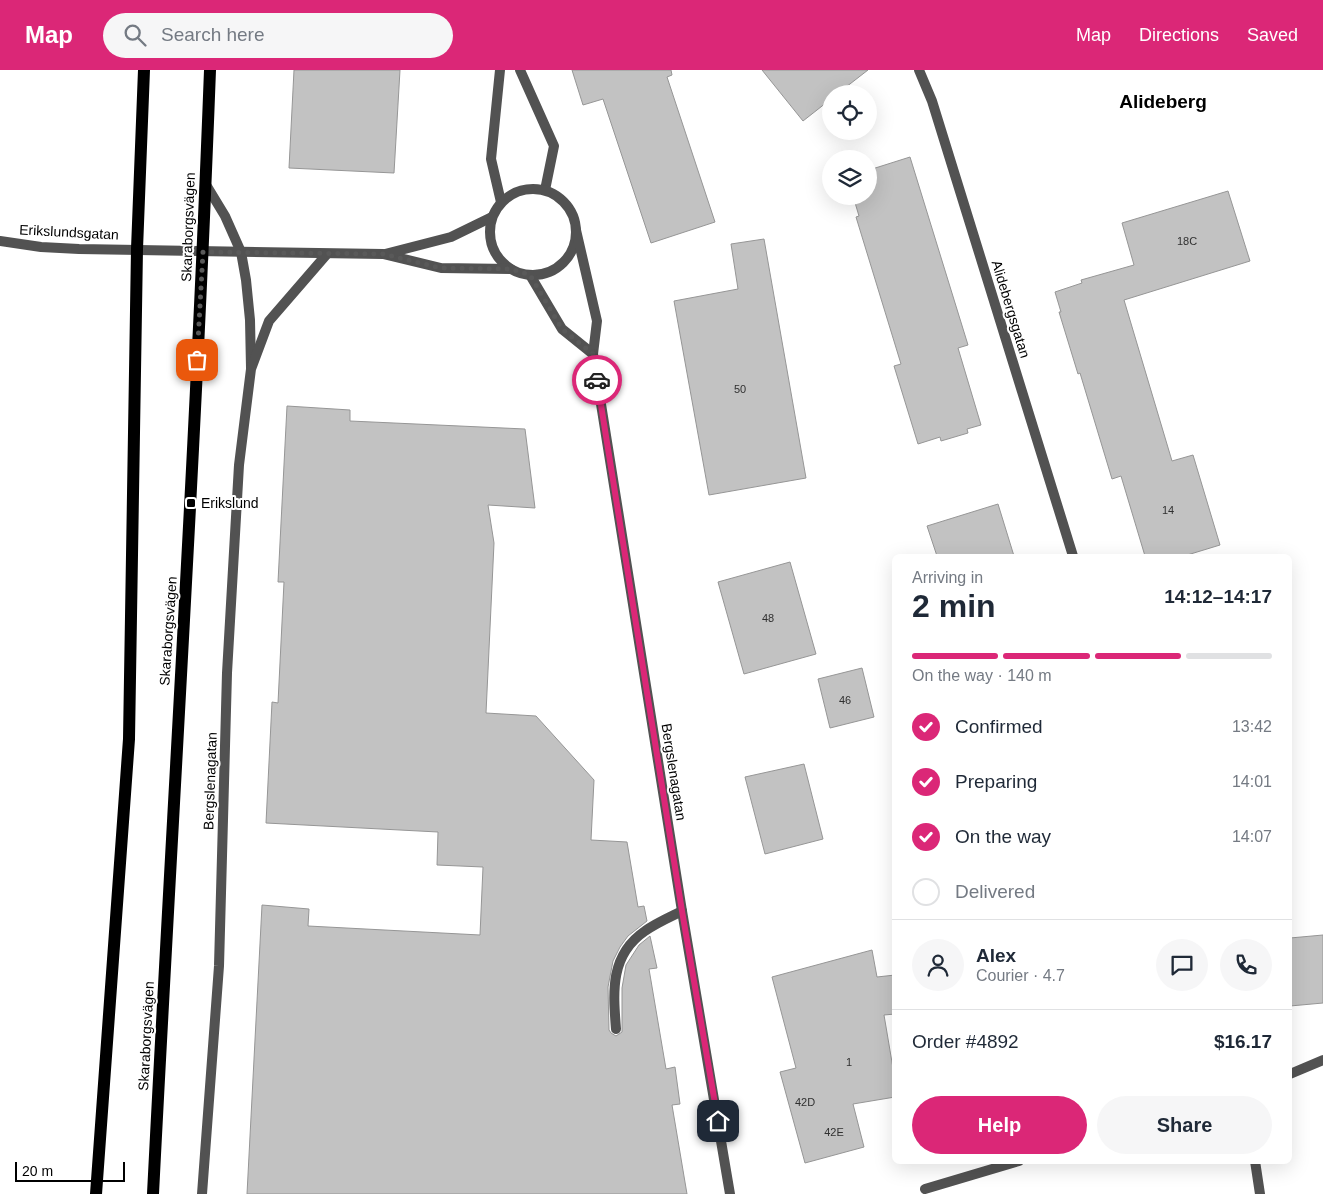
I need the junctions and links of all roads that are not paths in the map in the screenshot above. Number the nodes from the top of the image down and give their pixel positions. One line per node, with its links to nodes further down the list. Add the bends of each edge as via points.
1 (144, 70): 12 (main road)
2 (210, 70): 6 (main road, Skaraborgsvägen)
3 (500, 70): 8 (street, via 491,159)
4 (520, 70): 7 (street, via 554,146)
5 (919, 70): 21 (street, Alidebergsgatan, via 932,101)
6 (205, 183): 13 (main road, Skaraborgsvägen); 14 (street, Bergslenagatan)
7 (545, 190): 8 (street, via 529,189 514,193); 10 (street, via 563,200 570,209)
8 (501, 202): 9 (street)
9 (492, 217): 16 (street, via 451,237); 17 (street, via 489,231 492,246 499,260)
10 (576, 230): 18 (street, via 575,244 558,268); 19 (street, Bergslenagatan, via 597,321)
11 (0, 241): 12 (street, Erikslundsgatan, via 69,249)
12 (136, 249): 13 (street); 29 (main road, via 129,739)
13 (203, 252): 14 (street); 30 (main road, Skaraborgsvägen)
14 (241, 252): 15 (street); 20 (street, Bergslenagatan, via 250,320)
15 (327, 254): 16 (street); 20 (street, Bergslenagatan, via 269,321)
16 (383, 254): 17 (street, via 441,268)
17 (511, 269): 18 (street)
18 (530, 275): 19 (street, via 562,329)
19 (593, 354): 22 (street, Bergslenagatan)
20 (251, 368): 31 (street, Bergslenagatan, via 239,465 227,673 219,966)
21 (1072, 554)
22 (682, 911): 23 (street, via 644,932 624,950 613,993); 32 (street, Bergslenagatan)
23 (616, 1029)
24 (1323, 1060): 25 (street)
25 (1292, 1073)
26 (1009, 1164): 28 (street)
27 (1255, 1164): 33 (street)
28 (925, 1189)
29 (96, 1194)
30 (153, 1194)
31 (202, 1194)
32 (730, 1194)
33 (1260, 1194)

